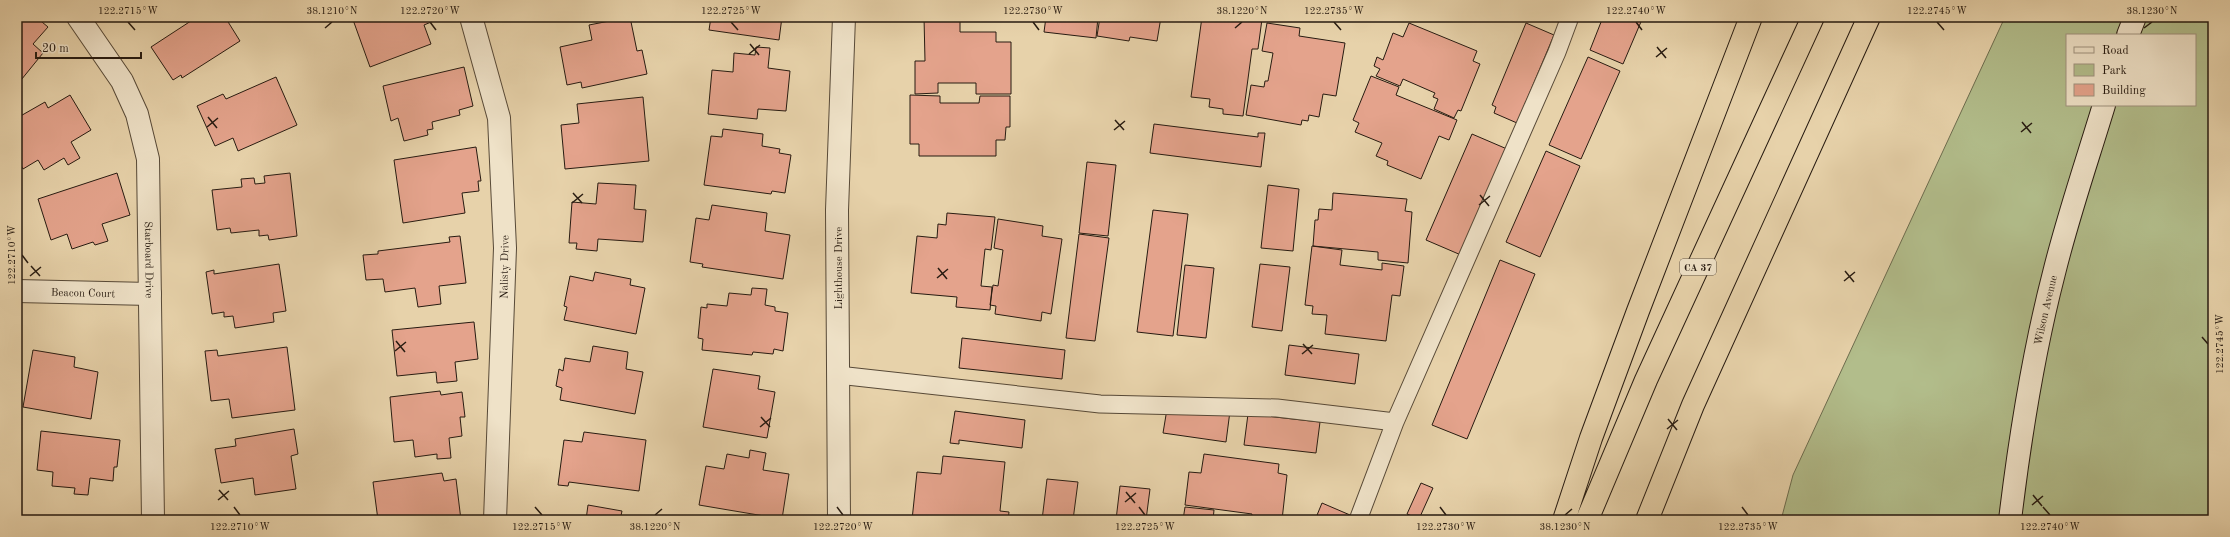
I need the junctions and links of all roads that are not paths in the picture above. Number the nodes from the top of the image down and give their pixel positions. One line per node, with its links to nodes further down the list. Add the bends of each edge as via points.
1 (78, 17): 12 (street, Starboard Drive, via 122,81 137,114 148,159)
2 (471, 17): 17 (street, Nalisty Drive, via 499,118 505,248)
3 (844, 17): 13 (street, Lighthouse Drive, via 838,210)
4 (1570, 17): 15 (lane, via 1558,52)
5 (1752, 17): 20 (highway, via 1632,326)
6 (1813, 17): 21 (highway, CA 37, via 1646,380)
7 (1869, 17): 14 (highway)
8 (2135, 17): 9 (street)
9 (2128, 34)
10 (2104, 106): 24 (street, Wilson Avenue, via 2054,273 2019,446)
11 (17, 291): 12 (street, Beacon Court)
12 (150, 294): 16 (street, Starboard Drive)
13 (838, 375): 15 (lane, via 1100,404 1277,408); 18 (street, Lighthouse Drive)
14 (1693, 405): 22 (highway); 23 (highway)
15 (1395, 422): 19 (lane)
16 (153, 520)
17 (495, 520)
18 (839, 520)
19 (1358, 520)
20 (1564, 520)
21 (1587, 520)
22 (1647, 520)
23 (1661, 520)
24 (2010, 520)

